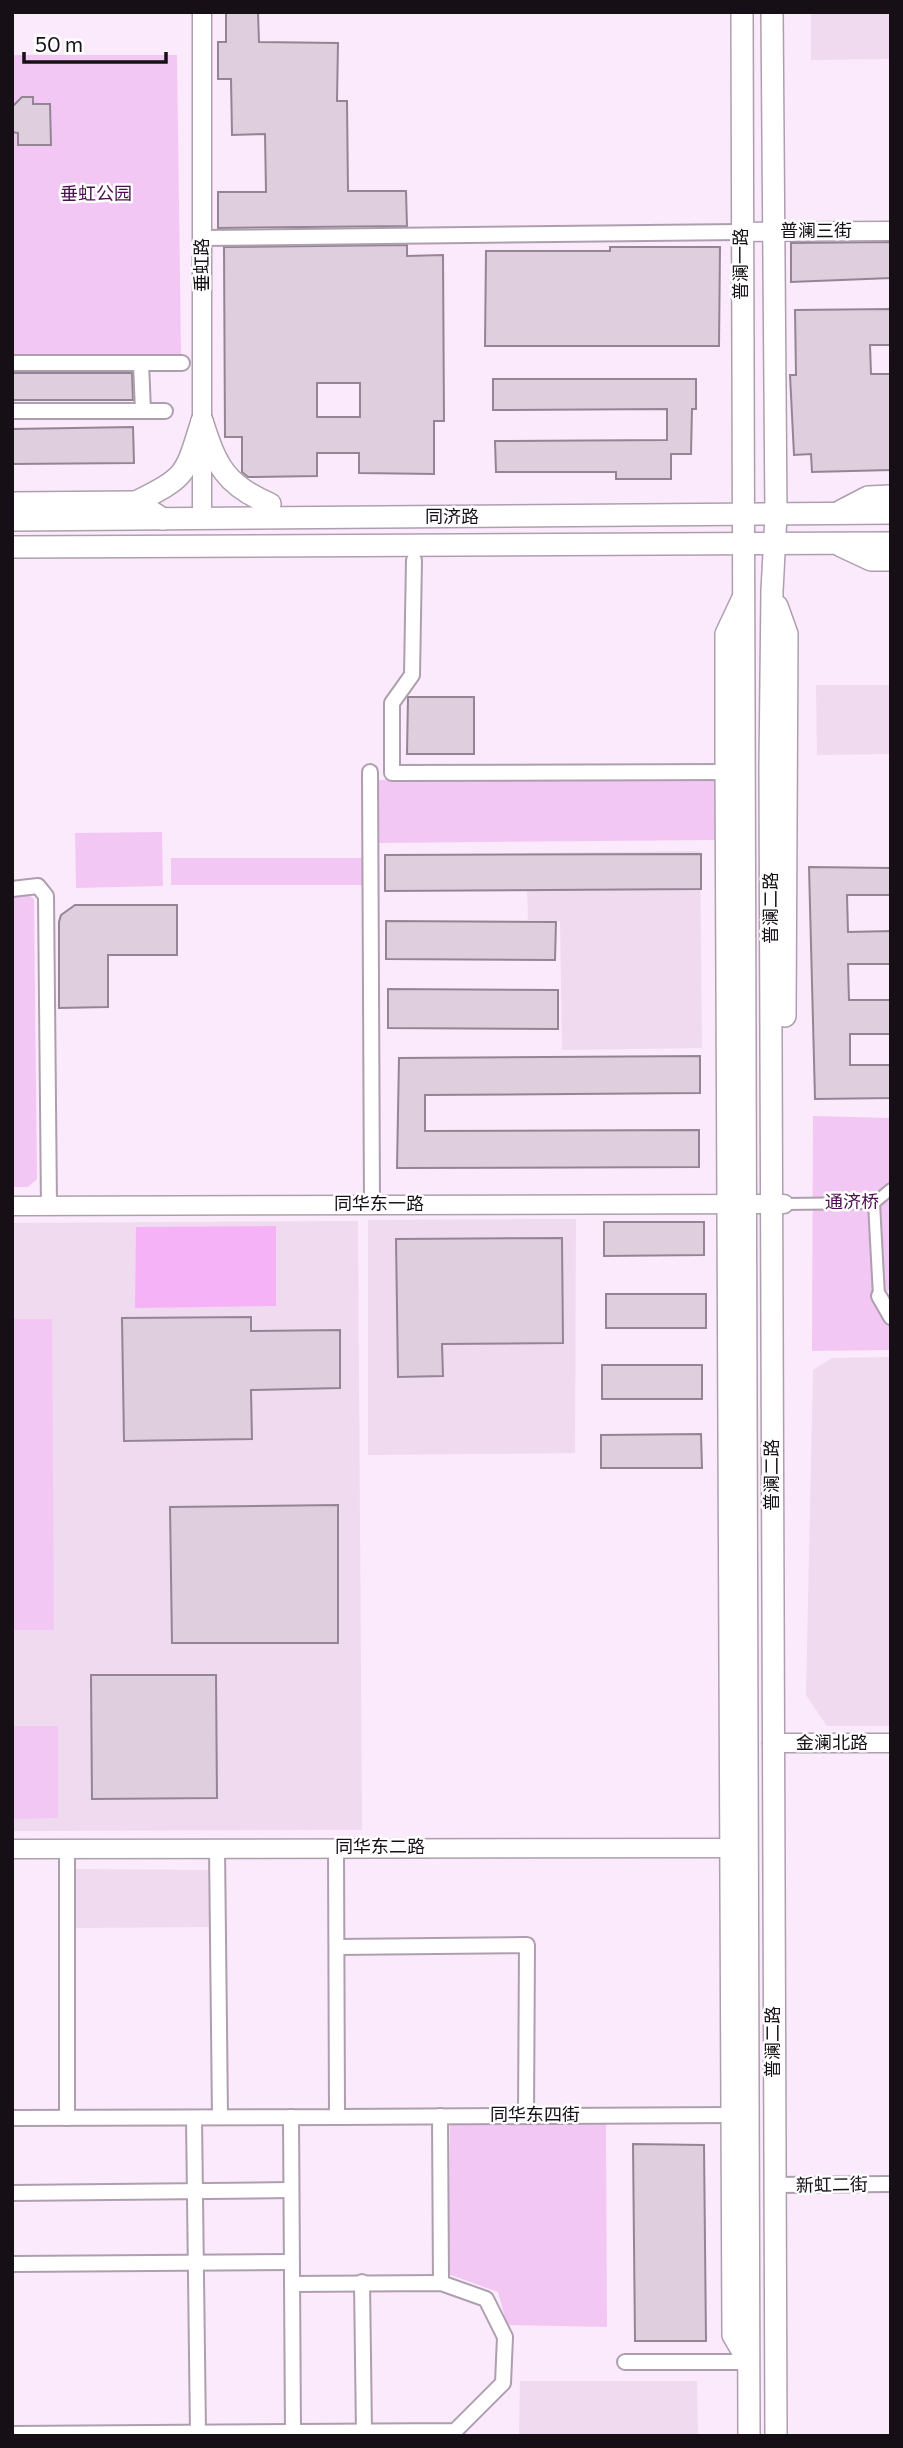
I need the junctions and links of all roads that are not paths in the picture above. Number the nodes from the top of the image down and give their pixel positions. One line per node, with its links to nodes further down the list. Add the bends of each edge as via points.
1 (202, 12): 7 (street, 垂虹路)
2 (741, 12): 5 (main road, 普澜一路)
3 (772, 12): 6 (main road, 普澜一路)
4 (891, 231): 6 (street, 普澜三街)
5 (740, 232): 6 (street, 普澜三街); 7 (street); 23 (main road, 普澜一路)
6 (774, 232): 21 (main road, 普澜一路)
7 (202, 238): 14 (street, 垂虹路)
8 (12, 363): 9 (street)
9 (141, 363): 10 (street); 12 (street)
10 (182, 363)
11 (12, 411): 12 (street)
12 (143, 411): 13 (street)
13 (165, 411)
14 (202, 421): 16 (main road, via 186,471); 18 (main road, via 222,472 247,494); 24 (street, 垂虹路)
15 (891, 496): 20 (main road, via 868,497)
16 (136, 502): 17 (main road); 26 (main road)
17 (12, 503)
18 (270, 503): 22 (main road, via 644,502); 25 (main road)
19 (891, 513): 20 (main road, 同济路)
20 (835, 514): 21 (main road, 同济路)
21 (776, 515): 23 (main road, 同济路); 30 (main road, 普澜二路)
22 (688, 516): 23 (main road, 同济路); 25 (main road, 同济路)
23 (742, 516): 29 (main road, 普澜二路)
24 (202, 518): 25 (main road, 同济路); 26 (main road, 同济路)
25 (244, 518)
26 (163, 519): 27 (main road, 同济路)
27 (12, 520)
28 (891, 543): 31 (main road, 同济路)
29 (742, 544): 30 (main road, 同济路); 32 (main road, 同济路); 35 (main road, 普澜二路)
30 (774, 544): 31 (main road, 同济路); 42 (main road, 普澜二路)
31 (836, 544): 33 (main road, via 871,560)
32 (12, 547)
33 (891, 559)
34 (414, 560): 37 (street, via 412,675 392,704 392,773)
35 (746, 591): 37 (main road, via 726,634); 40 (main road, 普澜二路)
36 (370, 772): 43 (street)
37 (727, 772): 40 (main road)
38 (12, 889): 45 (street, via 38,886 46,896)
39 (891, 1189): 41 (street)
40 (737, 1203): 42 (street, 同华东一路); 43 (street, 同华东一路); 53 (main road, 普澜二路)
41 (874, 1203): 42 (street); 46 (street)
42 (778, 1204): 48 (main road, 普澜二路)
43 (372, 1205): 45 (street, 同华东一路)
44 (12, 1206): 45 (street, 同华东一路)
45 (49, 1206)
46 (879, 1296): 47 (street)
47 (891, 1317)
48 (779, 1743): 49 (street, 金澜北路); 65 (main road, 普澜二路)
49 (891, 1743)
50 (336, 1847): 52 (street, 同华东二路); 53 (street, 同华东二路); 55 (street)
51 (67, 1848): 52 (street, 同华东二路); 54 (street, 同华东二路); 63 (street)
52 (217, 1848): 59 (street)
53 (739, 1848): 57 (main road); 75 (main road, 普澜二路)
54 (12, 1849)
55 (337, 1947): 56 (street, via 527,1945); 61 (street)
56 (526, 2115): 57 (street, 同华东四街); 58 (street, 同华东四街)
57 (732, 2115): 75 (main road, via 733,2335)
58 (440, 2116): 61 (street, 同华东四街); 72 (street)
59 (220, 2117): 60 (street, 同华东四街); 64 (street, 同华东四街)
60 (291, 2117): 61 (street, 同华东四街); 67 (street)
61 (337, 2117)
62 (12, 2118): 63 (street, 同华东四街)
63 (67, 2118): 64 (street, 同华东四街)
64 (194, 2118): 77 (street)
65 (780, 2185): 66 (street, 新虹二街); 81 (main road, 普澜二路); 82 (main road)
66 (891, 2185)
67 (291, 2190): 68 (street); 69 (street)
68 (12, 2193)
69 (292, 2262): 70 (street); 73 (street)
70 (12, 2264)
71 (362, 2283): 72 (street); 73 (street); 76 (street)
72 (441, 2283): 76 (street, via 486,2299 505,2337 503,2383 455,2431)
73 (292, 2284): 78 (street)
74 (625, 2361): 75 (street)
75 (748, 2361): 80 (main road, 普澜二路)
76 (363, 2432): 78 (street)
77 (198, 2433): 78 (street); 79 (street)
78 (293, 2433)
79 (12, 2434)
80 (749, 2436)
81 (776, 2436)
82 (789, 2436)

